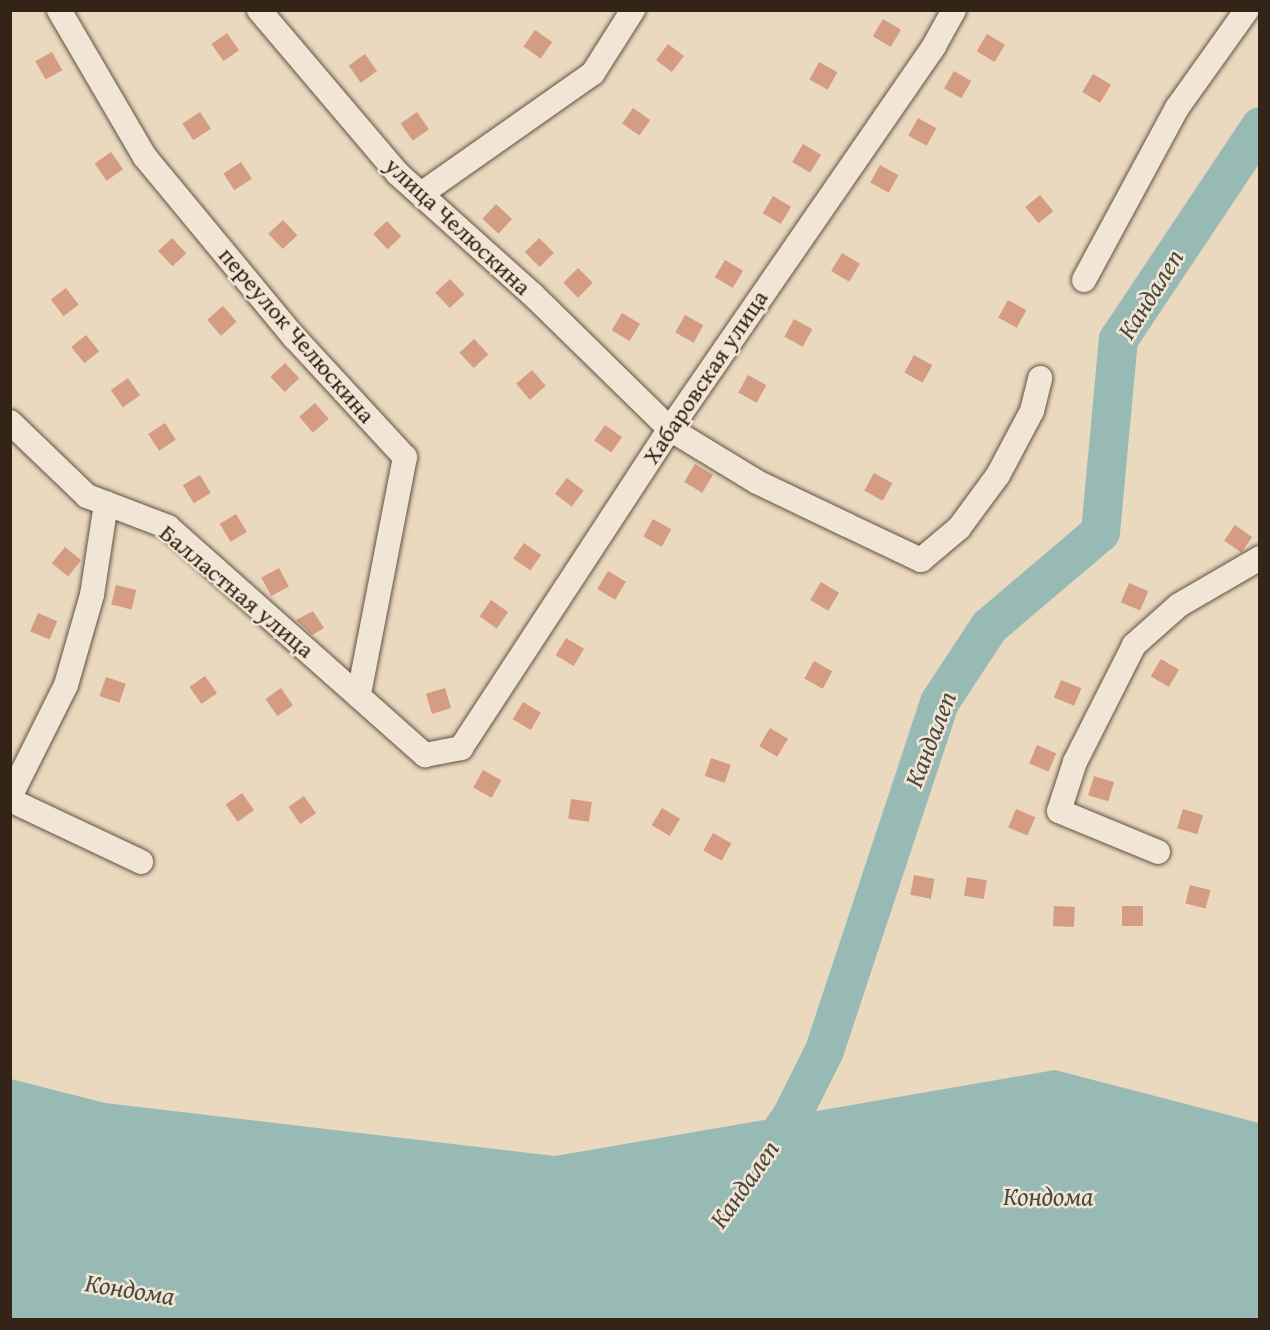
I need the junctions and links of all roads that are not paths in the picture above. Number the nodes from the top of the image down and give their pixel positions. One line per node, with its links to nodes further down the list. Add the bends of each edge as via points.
1 (59, 10): 13 (street, переулок Челюскина, via 145,157 295,338 405,457)
2 (259, 10): 6 (street, улица Челюскина, via 397,173)
3 (633, 10): 6 (street, via 593,73)
4 (954, 10): 10 (street, Хабаровская улица, via 934,46)
5 (1247, 10): 7 (street, via 1177,108)
6 (421, 194): 10 (street, улица Челюскина)
7 (1084, 280)
8 (1040, 378): 10 (street, улица Челюскина, via 1032,411 998,475 959,528 921,560 758,482)
9 (10, 422): 11 (street, Балластная улица, via 87,496)
10 (670, 429): 14 (street, Хабаровская улица)
11 (106, 503): 13 (street, Балластная улица, via 168,527); 15 (street, via 92,595 66,685)
12 (1260, 558): 16 (street, via 1179,604 1134,645 1075,762 1059,811)
13 (358, 694): 14 (street, Балластная улица, via 425,755)
14 (461, 748)
15 (10, 799): 17 (street)
16 (1158, 852)
17 (141, 862)

